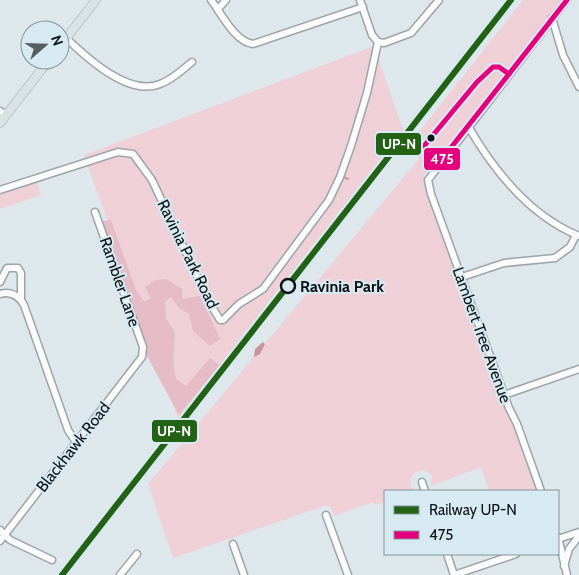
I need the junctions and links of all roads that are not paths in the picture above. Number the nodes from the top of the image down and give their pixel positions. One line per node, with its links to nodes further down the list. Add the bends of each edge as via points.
1 (96, 0): 10 (main road)
2 (211, 0): 8 (street)
3 (226, 0): 8 (street)
4 (360, 0): 7 (street)
5 (439, 0): 12 (street, via 411,33 384,43)
6 (567, 0): 9 (street)
7 (362, 8): 8 (street, via 253,44 238,36); 12 (street)
8 (218, 9)
9 (552, 18): 15 (street, via 563,55); 18 (street)
10 (70, 33)
11 (70, 41): 13 (street, via 117,79 135,87 160,84)
12 (378, 42): 19 (street, Ravinia Park Road, via 367,93 340,177 329,200 263,288 222,320 209,302 152,180 133,154 118,152)
13 (192, 62)
14 (40, 70): 16 (main road)
15 (579, 88)
16 (3, 113): 17 (main road)
17 (0, 123)
18 (468, 126): 21 (street, via 510,185 538,210); 22 (street, Lambert Tree Avenue, via 429,178 428,184)
19 (0, 190)
20 (95, 212): 26 (street, Rambler Lane)
21 (578, 236): 22 (street, via 555,258 504,263)
22 (462, 277): 28 (street, Lambert Tree Avenue)
23 (0, 282): 25 (street, via 7,268 18,268 21,273)
24 (0, 294): 25 (street, via 12,294)
25 (20, 299): 29 (street, via 68,430)
26 (144, 352): 29 (street, Blackhawk Road, via 139,364)
27 (579, 369): 28 (street)
28 (504, 395): 32 (street, Lambert Tree Avenue)
29 (76, 442): 35 (street, Blackhawk Road)
30 (422, 482): 31 (street)
31 (425, 490)
32 (541, 490)
33 (326, 515): 47 (street)
34 (579, 532): 37 (street)
35 (1, 535): 43 (street)
36 (579, 536): 44 (street, via 569,549)
37 (559, 538)
38 (559, 543): 44 (street)
39 (233, 544): 46 (street)
40 (137, 554): 45 (street)
41 (447, 555): 48 (street)
42 (513, 555): 48 (street)
43 (52, 560)
44 (564, 567): 49 (street)
45 (120, 575)
46 (244, 575)
47 (348, 575)
48 (454, 575)
49 (566, 575)

